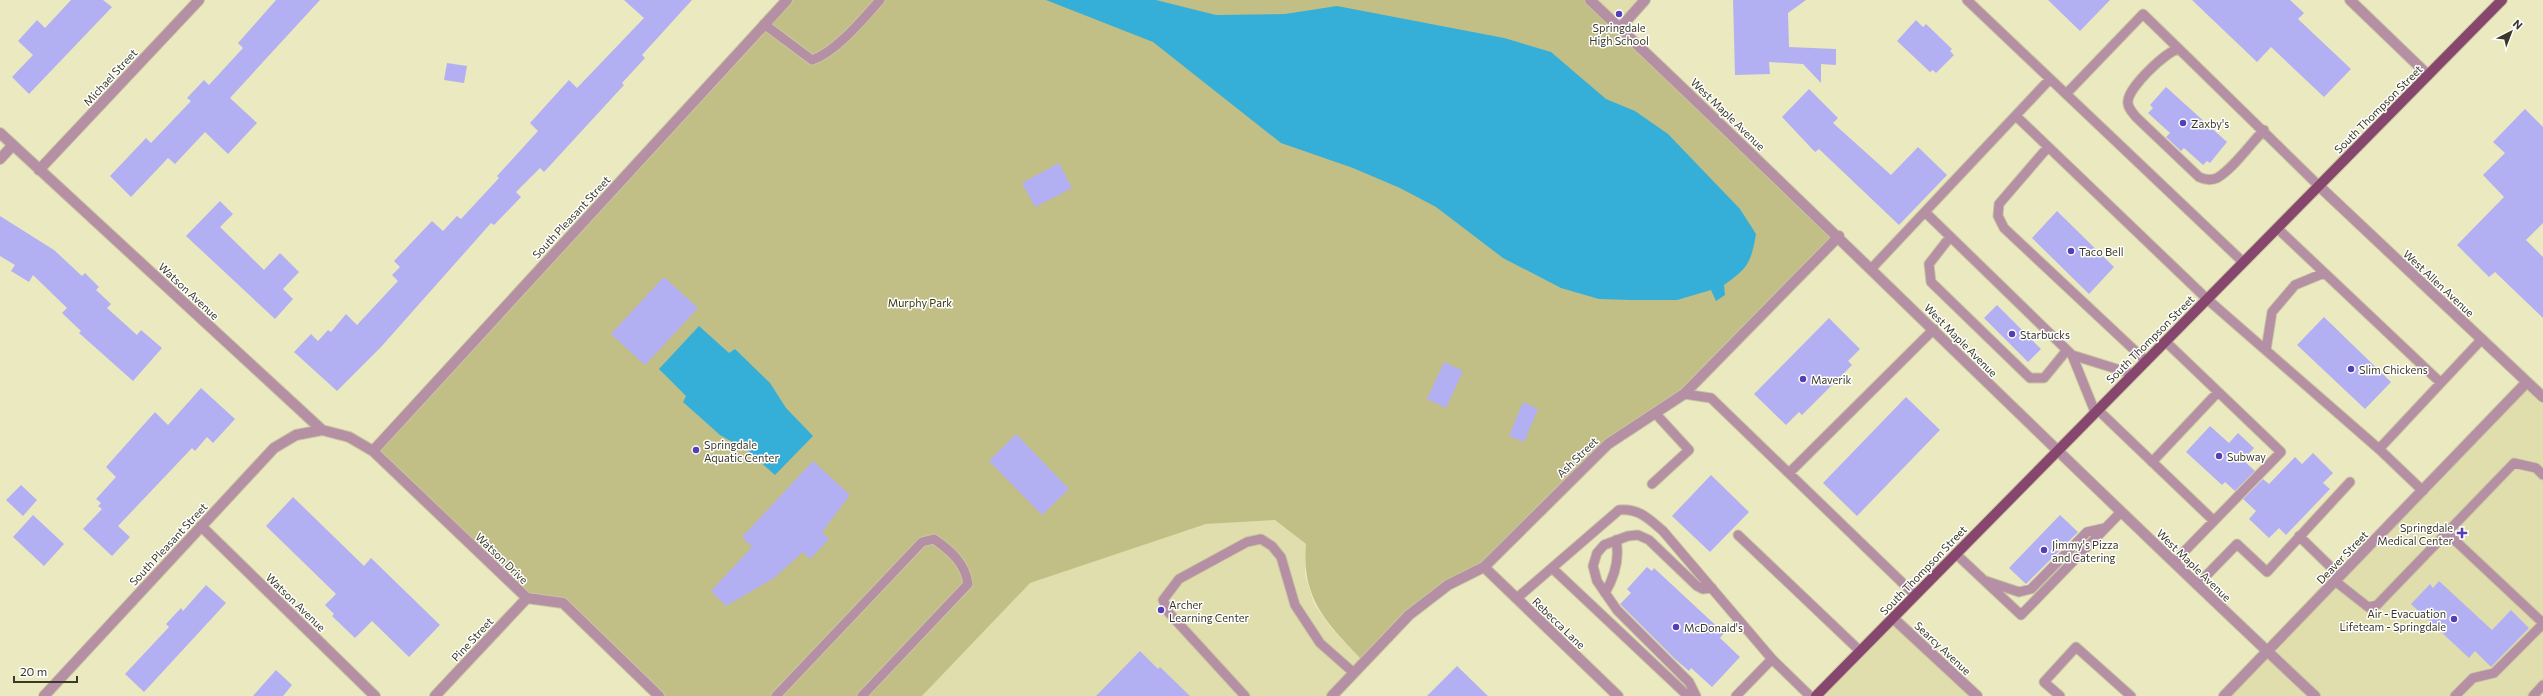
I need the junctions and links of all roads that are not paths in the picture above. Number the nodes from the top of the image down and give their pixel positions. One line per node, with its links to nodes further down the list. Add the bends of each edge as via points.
1 (198, 0): 21 (street, Michael Street)
2 (787, 0): 9 (street, South Pleasant Street)
3 (880, 0): 9 (lane, via 822,57 812,60)
4 (1590, 0): 10 (street, West Maple Avenue)
5 (1646, 0): 10 (street)
6 (1967, 0): 13 (lane)
7 (2350, 0): 12 (street)
8 (2502, 0): 12 (main road, South Thompson Street)
9 (764, 24): 47 (street, South Pleasant Street)
10 (1620, 28): 25 (street, West Maple Avenue)
11 (2179, 49): 14 (lane, via 2143,14); 16 (lane); 16 (lane, via 2163,56 2130,92 2129,108 2136,117 2199,177 2207,180 2216,178 2224,172)
12 (2428, 75): 22 (main road, South Thompson Street)
13 (2050, 79): 14 (lane); 15 (lane)
14 (2066, 94): 27 (lane)
15 (2016, 116): 19 (lane); 23 (lane)
16 (2264, 130): 22 (lane)
17 (0, 133): 18 (street, Watson Avenue)
18 (13, 145): 20 (street); 21 (street, Watson Avenue)
19 (2048, 147): 30 (lane); 36 (lane, via 1999,204 1998,216 2004,228 2014,238)
20 (0, 159)
21 (39, 170): 45 (street, Watson Avenue)
22 (2319, 186): 24 (main road, South Thompson Street); 32 (street, West Allen Avenue)
23 (1925, 212): 26 (lane); 28 (lane)
24 (2276, 228): 27 (main road, South Thompson Street); 29 (lane)
25 (1839, 236): 28 (street, West Maple Avenue); 41 (street, Ash Street)
26 (1950, 237): 35 (lane); 35 (lane, via 1929,264 1931,282 2030,378 2044,378)
27 (2243, 262): 30 (main road, South Thompson Street)
28 (1872, 268): 31 (street, West Maple Avenue)
29 (2324, 273): 34 (lane, via 2295,285 2272,312); 39 (lane)
30 (2207, 299): 33 (main road, South Thompson Street); 34 (lane)
31 (1934, 329): 48 (street, West Maple Avenue); 50 (lane)
32 (2482, 339): 38 (street, West Allen Avenue); 39 (lane)
33 (2165, 341): 36 (main road, South Thompson Street); 40 (lane)
34 (2266, 350): 46 (lane)
35 (2070, 353): 37 (lane); 43 (lane)
36 (2146, 361): 37 (main road, South Thompson Street)
37 (2133, 374): 43 (main road, South Thompson Street)
38 (2527, 382): 42 (street, West Allen Avenue); 54 (street, Deaver Street)
39 (2441, 383): 46 (lane)
40 (2218, 392): 49 (lane); 56 (lane, via 2281,452)
41 (1684, 394): 44 (street, Ash Street); 50 (lane, via 1711,398)
42 (2543, 397)
43 (2096, 411): 48 (main road, South Thompson Street); 49 (lane)
44 (1655, 413): 53 (lane, via 1689,450); 65 (street, Ash Street, via 1603,448)
45 (322, 430): 47 (street, Watson Avenue, via 348,437); 57 (street, South Pleasant Street, via 296,434 274,448)
46 (2379, 449): 54 (lane)
47 (373, 451): 73 (street, Watson Drive)
48 (2056, 451): 55 (street, West Maple Avenue); 63 (main road, South Thompson Street)
49 (2152, 462): 56 (lane)
50 (1789, 473): 72 (lane)
51 (2543, 475): 59 (lane, via 2536,468 2514,463)
52 (2350, 482): 61 (lane)
53 (1652, 484)
54 (2423, 491): 67 (street, Deaver Street)
55 (2121, 512): 58 (lane); 64 (street, West Maple Avenue)
56 (2214, 521): 64 (lane)
57 (201, 526): 82 (street, South Pleasant Street); 83 (street, Watson Avenue)
58 (2105, 528): 68 (lane, via 2087,532 2031,589 2019,592); 68 (lane, via 2021,615)
59 (2447, 533): 67 (lane, via 2378,605 2368,607 2360,603); 76 (lane)
60 (1738, 535): 77 (lane)
61 (2299, 536): 67 (lane); 69 (lane, via 2267,572 2237,544)
62 (1616, 540): 70 (lane, via 1638,535 1649,540 1698,586 1703,589); 71 (lane, via 1619,554 1612,580); 71 (lane, via 1604,545 1593,566 1597,581)
63 (1956, 554): 68 (lane); 72 (main road, South Thompson Street)
64 (2174, 562): 69 (street, West Maple Avenue)
65 (1484, 566): 74 (street, Rebecca Lane); 80 (street, Ash Street, via 1448,585 1409,614)
66 (1552, 568): 70 (lane, via 1619,510 1631,509 1642,514 1663,531); 74 (lane); 91 (lane)
67 (2338, 578): 78 (street, Deaver Street)
68 (1983, 579)
69 (2197, 585): 78 (street, West Maple Avenue)
70 (1712, 588): 79 (lane)
71 (1605, 593): 92 (lane, via 1617,610 1689,682)
72 (1915, 595): 75 (main road, South Thompson Street)
73 (527, 598): 84 (street, Pine Street); 85 (street, Watson Drive, via 563,603)
74 (1517, 598): 90 (street, Rebecca Lane)
75 (1893, 618): 77 (main road, South Thompson Street); 96 (street, Searcy Avenue)
76 (2543, 624): 101 (lane, via 2494,673 2473,678)
77 (1860, 651): 95 (main road, South Thompson Street)
78 (2267, 651): 99 (street, Deaver Street); 100 (street, West Maple Avenue)
79 (1772, 659): 93 (lane); 94 (lane)
80 (1354, 673): 88 (lane, via 1320,643 1295,605 1281,557 1272,546 1261,540 1247,542 1179,579 1163,600 1169,613); 89 (street, Ash Street)
81 (2543, 685): 102 (lane)
82 (44, 696)
83 (375, 696)
84 (435, 696)
85 (659, 696)
86 (776, 696): 87 (lane, via 922,542 934,539 961,563 968,584)
87 (862, 696)
88 (1245, 696)
89 (1332, 696)
90 (1618, 696)
91 (1688, 696)
92 (1696, 696)
93 (1736, 696)
94 (1810, 696)
95 (1816, 696)
96 (1977, 696)
97 (2060, 696): 98 (lane, via 2044,682 2076,647)
98 (2131, 696)
99 (2224, 696)
100 (2315, 696)
101 (2455, 696)
102 (2533, 696)

